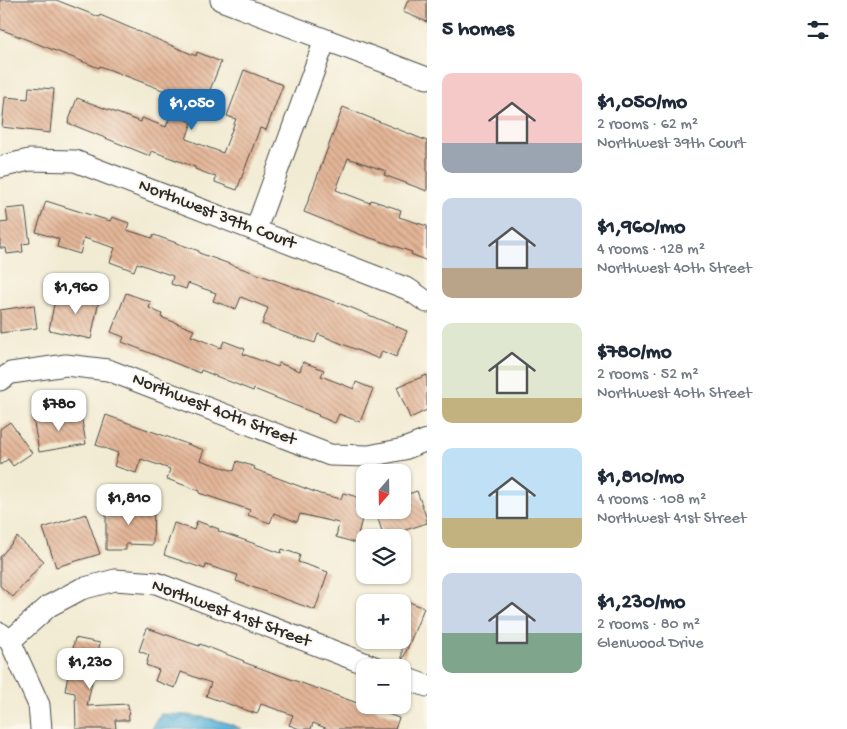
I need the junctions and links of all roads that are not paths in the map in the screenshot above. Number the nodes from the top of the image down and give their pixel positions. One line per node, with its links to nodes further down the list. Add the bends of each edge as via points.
1 (222, 0): 2 (street)
2 (325, 40): 3 (street); 5 (street)
3 (427, 78)
4 (0, 168): 5 (street, Northwest 39th Court, via 29,160 75,161)
5 (256, 229): 6 (street, Northwest 39th Court, via 408,289)
6 (427, 302)
7 (0, 380): 8 (street, Northwest 40th Street, via 11,373 66,365 108,370 330,455 369,456 404,449)
8 (427, 440)
9 (5, 637): 10 (street, Northwest 41st Street, via 49,606 81,589 115,580 156,583); 13 (street, via 39,705)
10 (356, 660)
11 (411, 680): 12 (street)
12 (427, 686)
13 (41, 729)

